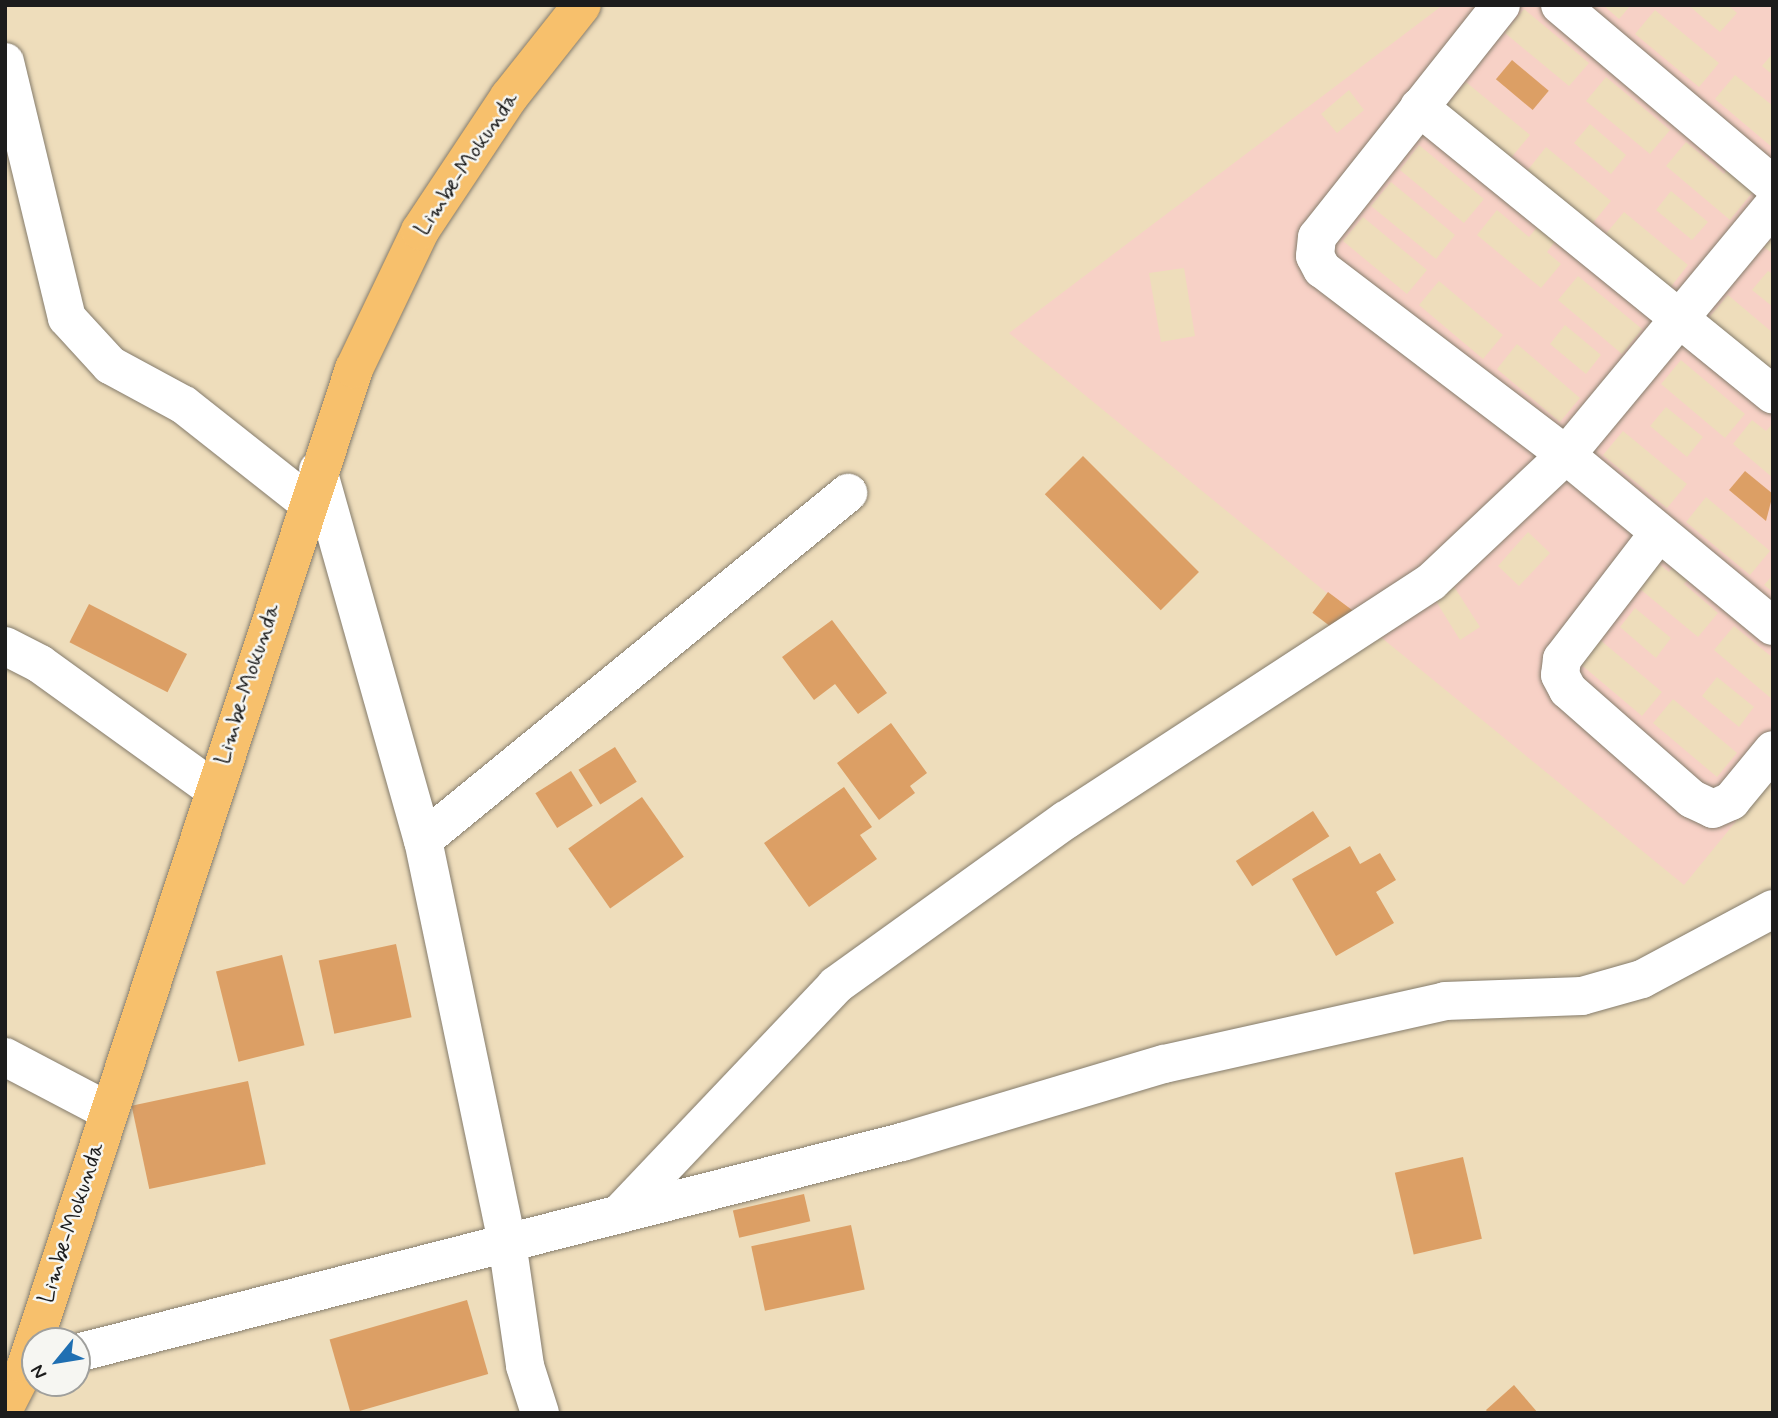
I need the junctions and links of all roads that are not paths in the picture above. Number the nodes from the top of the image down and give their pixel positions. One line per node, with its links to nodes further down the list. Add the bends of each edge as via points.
1 (582, 5): 11 (main road, Limbe-Mokunda, via 509,97 420,231 354,369)
2 (1501, 5): 5 (street)
3 (1560, 5): 6 (street)
4 (5, 62): 11 (street, via 67,318 110,365 184,405)
5 (1419, 107): 8 (street); 10 (street, via 1317,237 1315,256 1322,269)
6 (1773, 185)
7 (1773, 206): 8 (street)
8 (1680, 321): 9 (street); 10 (street)
9 (1773, 395)
10 (1566, 455): 13 (street); 22 (street, via 1431,582 1066,820 836,985)
11 (313, 486): 17 (main road, Limbe-Mokunda); 18 (street)
12 (848, 493): 18 (street)
13 (1658, 534): 14 (street); 16 (street, via 1562,659 1560,675 1568,690 1692,799 1713,809 1731,802)
14 (1773, 626)
15 (5, 646): 17 (street, via 40,664)
16 (1773, 750)
17 (213, 789): 21 (main road, Limbe-Mokunda)
18 (423, 840): 23 (street)
19 (1773, 909): 22 (street, via 1642,979 1582,996 1445,1001 1350,1020 1164,1064 902,1142)
20 (5, 1057): 21 (street)
21 (107, 1111): 24 (main road, Limbe-Mokunda)
22 (619, 1214): 23 (street)
23 (507, 1242): 25 (street); 28 (street, via 525,1366)
24 (42, 1327)
25 (91, 1349)
26 (21, 1381): 27 (main road, Limbe-Mokunda)
27 (5, 1407)
28 (540, 1413)

